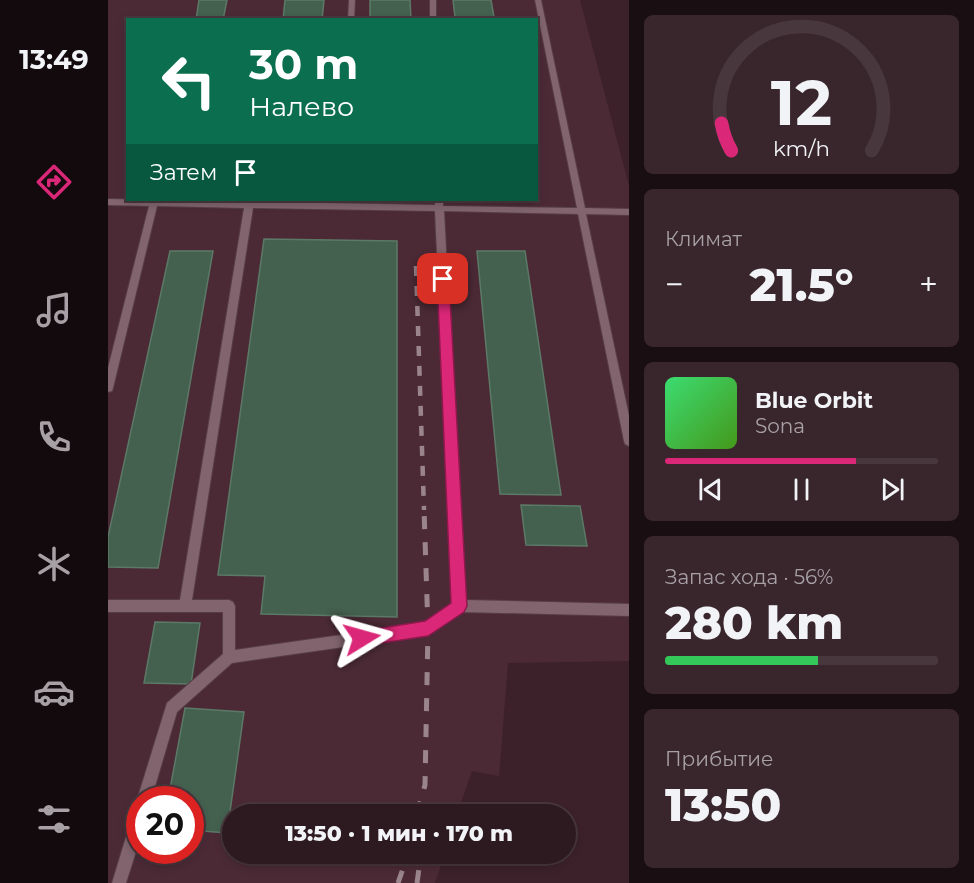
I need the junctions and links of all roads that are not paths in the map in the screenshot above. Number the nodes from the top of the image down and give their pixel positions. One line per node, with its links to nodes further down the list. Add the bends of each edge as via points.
1 (352, 0): 4 (lane)
2 (432, 0): 5 (lane)
3 (538, 0): 11 (lane)
4 (351, 18)
5 (433, 18)
6 (108, 202): 7 (lane)
7 (154, 203): 10 (lane); 13 (lane)
8 (345, 203): 9 (lane); 10 (lane)
9 (439, 204): 11 (lane); 17 (lane)
10 (249, 205): 16 (lane)
11 (583, 212): 12 (lane); 14 (lane)
12 (629, 212)
13 (108, 388)
14 (629, 441)
15 (108, 606): 16 (lane)
16 (184, 606): 19 (lane, via 229,606)
17 (459, 606): 18 (lane); 19 (lane, via 428,628)
18 (629, 610)
19 (229, 657): 20 (lane, via 172,708)
20 (148, 786)
21 (126, 860): 22 (lane)
22 (119, 883)

